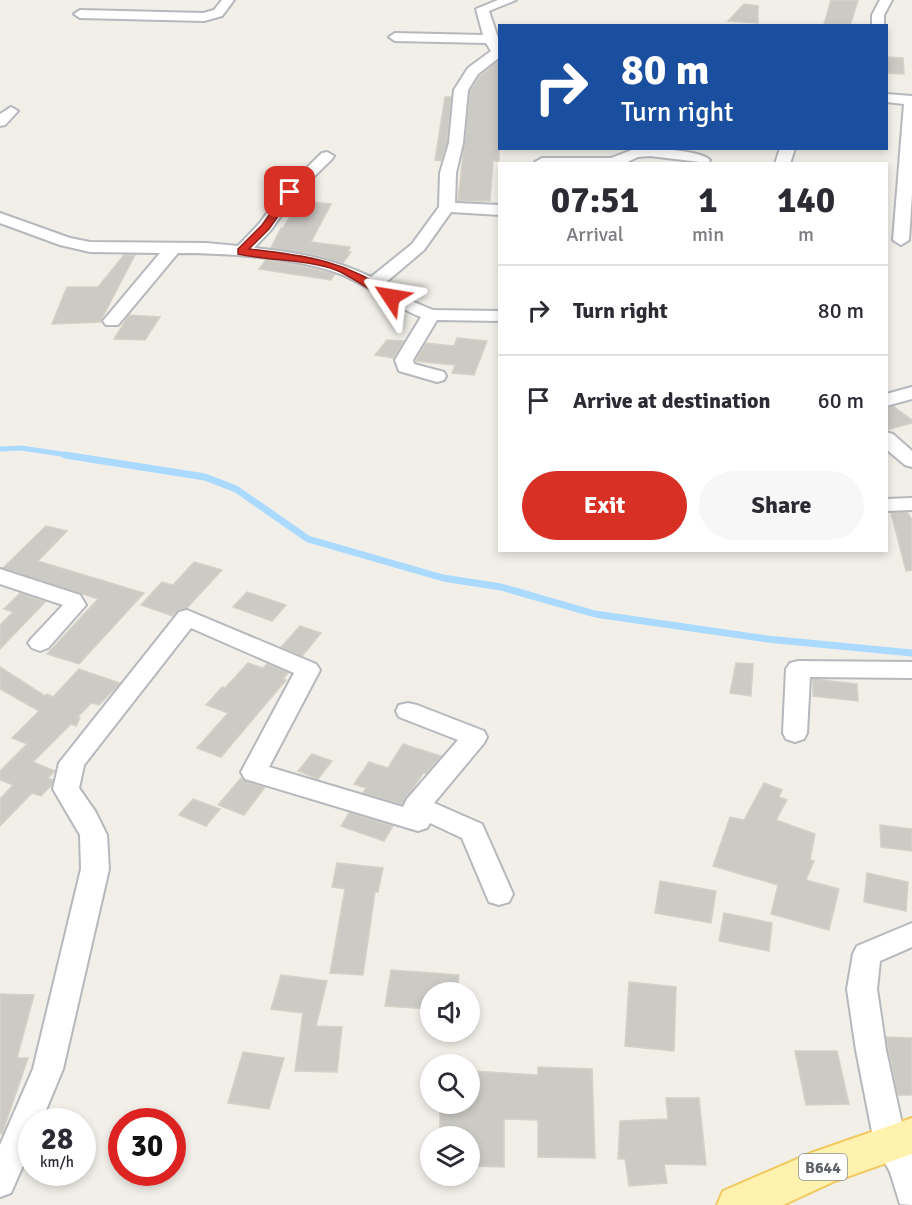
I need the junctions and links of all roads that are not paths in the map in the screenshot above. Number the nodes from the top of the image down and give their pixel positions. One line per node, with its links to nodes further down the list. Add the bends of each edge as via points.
1 (228, 0): 4 (street, via 218,14 204,17)
2 (510, 0): 7 (street, via 482,9)
3 (886, 0): 5 (street)
4 (80, 14)
5 (878, 24)
6 (396, 37): 7 (street)
7 (490, 39): 8 (street)
8 (498, 51)
9 (498, 54): 17 (street, via 473,71 460,90)
10 (888, 98): 11 (street)
11 (911, 100): 20 (street)
12 (11, 111): 13 (street)
13 (0, 122)
14 (327, 156): 22 (street, via 290,192)
15 (705, 157): 16 (street, via 650,152 613,162)
16 (542, 162)
17 (447, 207): 18 (street); 23 (street, via 418,247)
18 (498, 210)
19 (0, 218): 21 (street, via 90,247)
20 (901, 240)
21 (172, 249): 22 (street); 26 (street)
22 (242, 252): 23 (street, via 340,268)
23 (373, 284): 24 (street, via 403,304)
24 (431, 315): 25 (street); 27 (street, via 404,360 406,367)
25 (498, 316)
26 (112, 321)
27 (437, 376)
28 (912, 393): 29 (street)
29 (888, 399)
30 (888, 440): 31 (street)
31 (912, 461)
32 (912, 504): 33 (street)
33 (888, 505)
34 (0, 576): 35 (street, via 72,600 75,605)
35 (39, 643)
36 (912, 670): 38 (street, via 798,669)
37 (408, 711): 39 (street, via 475,737)
38 (795, 733)
39 (416, 806): 40 (street, via 473,831); 43 (street, via 418,821 254,772 308,670 188,617 72,763 66,789 92,828 98,847 95,869 48,1069)
40 (499, 894)
41 (912, 934): 42 (street, via 867,954 862,989 871,1050)
42 (901, 1139): 44 (street); 45 (main road, B644, via 825,1166)
43 (0, 1182)
44 (912, 1193)
45 (738, 1205)

